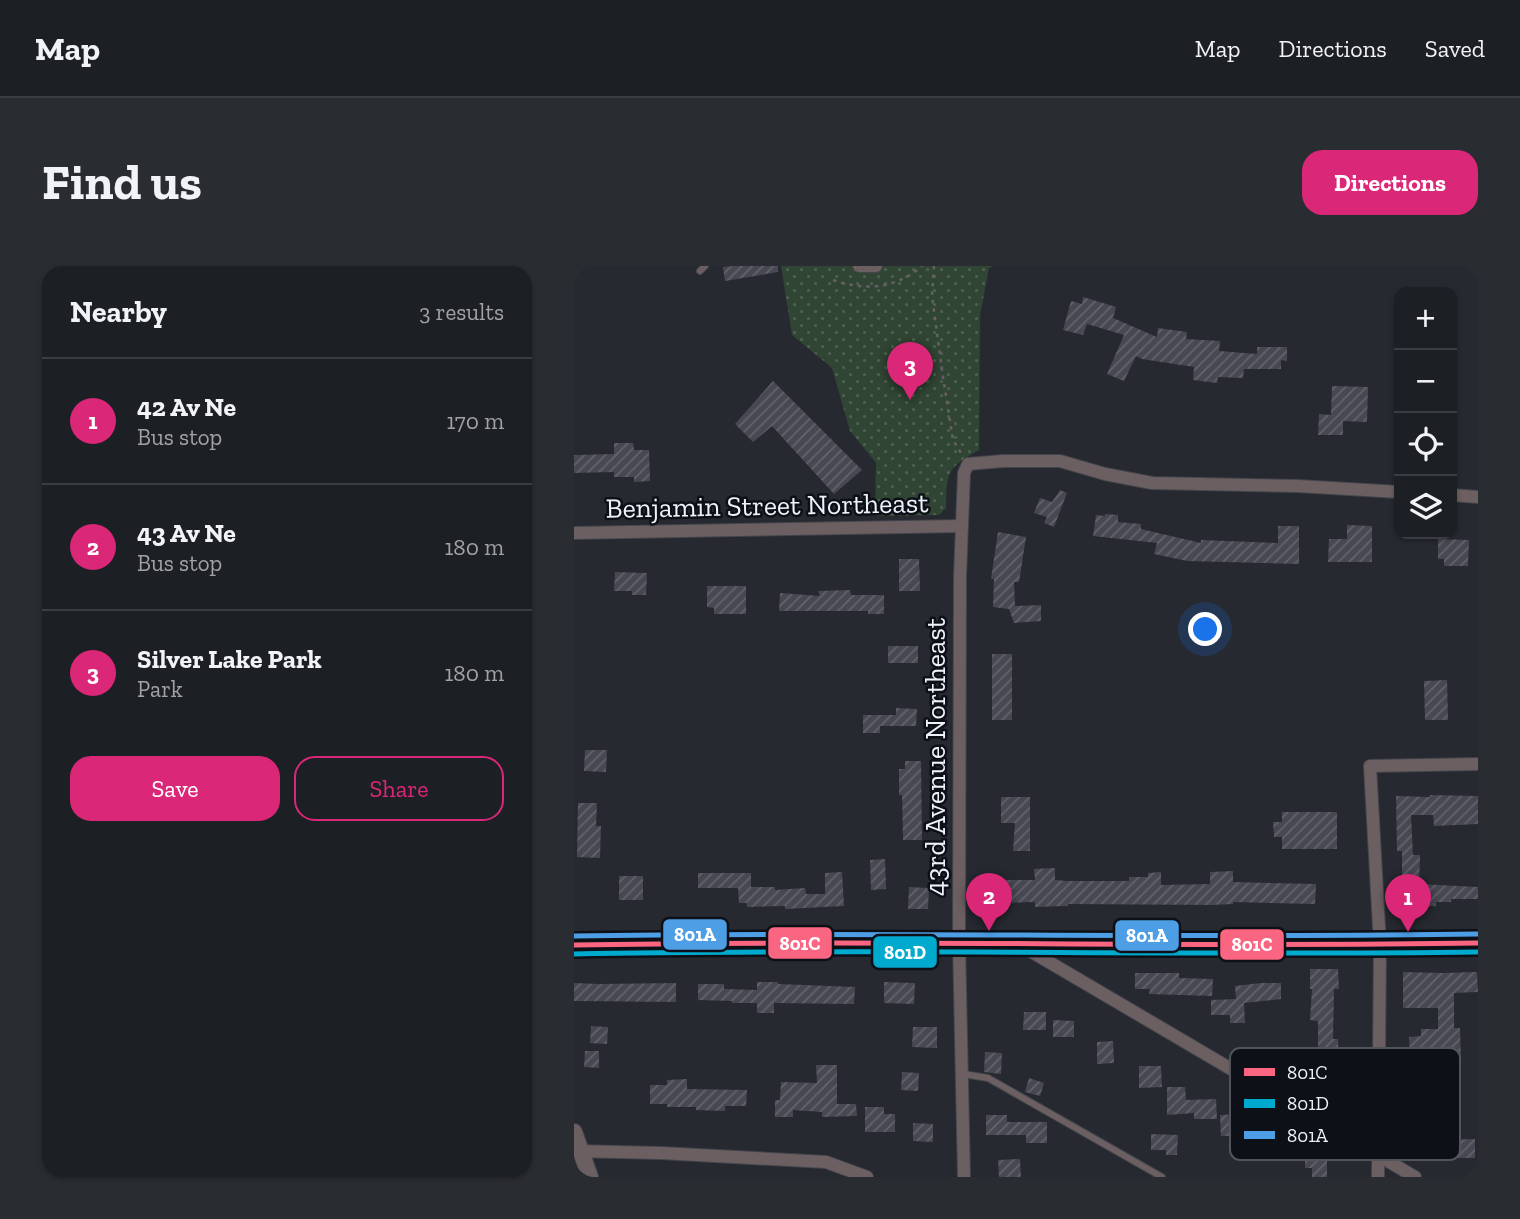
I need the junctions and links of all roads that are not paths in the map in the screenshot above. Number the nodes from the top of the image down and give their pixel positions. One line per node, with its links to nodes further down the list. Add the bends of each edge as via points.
1 (859, 266): 2 (street)
2 (876, 266)
3 (1394, 492): 6 (street, 43rd Avenue Northeast, via 1152,483 1060,461 1003,461 968,464)
4 (1457, 495): 5 (street)
5 (1478, 497)
6 (962, 526): 7 (street, Benjamin Street Northeast); 9 (street, 43rd Avenue Northeast)
7 (574, 533)
8 (1478, 764): 13 (street, via 1370,766)
9 (959, 943): 10 (street); 12 (street); 16 (street, 43rd Avenue Northeast)
10 (1017, 943): 13 (street); 15 (street)
11 (1478, 943): 13 (street)
12 (574, 945)
13 (1380, 945): 14 (street)
14 (1379, 1048)
15 (1230, 1068)
16 (963, 1074): 22 (street, 43rd Avenue Northeast); 23 (lane, via 988,1078)
17 (574, 1132): 18 (street)
18 (578, 1151): 20 (street); 21 (street, via 826,1162)
19 (1386, 1160): 24 (street)
20 (590, 1177)
21 (867, 1177)
22 (964, 1177)
23 (1162, 1177)
24 (1415, 1177)

